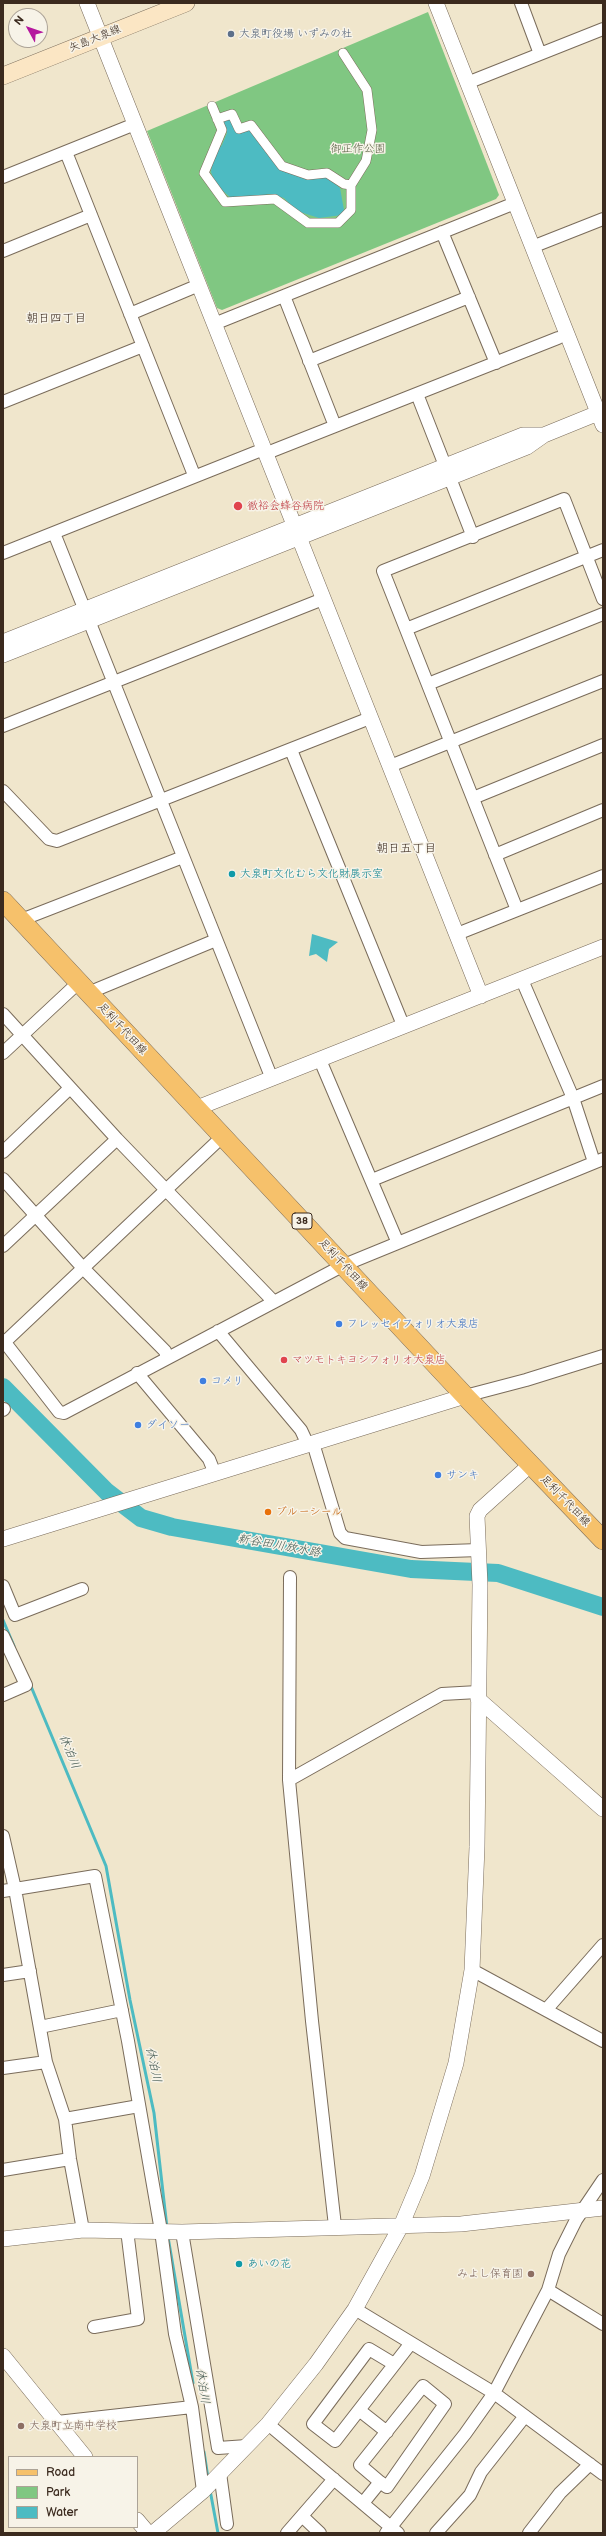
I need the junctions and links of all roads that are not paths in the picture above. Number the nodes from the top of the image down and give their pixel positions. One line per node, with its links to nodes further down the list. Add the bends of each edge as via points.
1 (87, 3): 7 (street)
2 (186, 3): 5 (main road, 矢島大泉線)
3 (436, 3): 11 (street)
4 (520, 3): 9 (street)
5 (169, 6): 7 (main road, 矢島大泉線)
6 (603, 29): 9 (street)
7 (100, 37): 10 (main road, 矢島大泉線); 14 (street)
8 (343, 53): 17 (street, via 367,90 372,130 366,161)
9 (540, 54): 11 (street)
10 (3, 76)
11 (467, 83): 18 (street)
12 (212, 106): 13 (street)
13 (217, 119): 17 (street, via 232,114 239,129 251,125 282,166 308,175 327,172 344,184); 17 (street, via 222,130 204,173 225,202 275,199 308,223 338,223 351,210)
14 (135, 124): 15 (street); 24 (street)
15 (66, 152): 16 (street); 19 (street)
16 (3, 177)
17 (351, 185)
18 (515, 203): 21 (street); 22 (street)
19 (92, 215): 23 (street); 27 (street)
20 (603, 219): 22 (street)
21 (442, 232): 25 (street); 26 (street)
22 (532, 247): 35 (street)
23 (3, 251)
24 (199, 286): 27 (street); 28 (street)
25 (284, 296): 28 (street); 31 (street)
26 (469, 296): 31 (street); 32 (street)
27 (130, 314): 30 (street)
28 (214, 324): 37 (street)
29 (558, 338): 32 (street)
30 (143, 346): 34 (street); 39 (street)
31 (309, 361): 36 (street)
32 (496, 363): 33 (street)
33 (417, 394): 36 (street); 38 (street)
34 (3, 402)
35 (601, 416): 38 (street, via 544,435 527,447)
36 (335, 426): 37 (street)
37 (268, 450): 39 (street); 41 (street)
38 (447, 471): 41 (street); 42 (street)
39 (194, 475): 40 (street)
40 (54, 532): 44 (street); 49 (street)
41 (296, 532): 46 (street); 49 (street)
42 (473, 537): 45 (street, via 564,499); 50 (street, via 383,571)
43 (603, 550): 45 (street)
44 (3, 553)
45 (587, 557): 47 (street); 50 (street)
46 (323, 599): 54 (street); 56 (street)
47 (603, 599)
48 (603, 614): 55 (street)
49 (87, 615): 51 (street); 52 (street); 54 (street)
50 (406, 629): 55 (street)
51 (3, 642)
52 (3, 655)
53 (603, 681): 58 (street)
54 (115, 682): 57 (street); 64 (street)
55 (428, 684): 58 (street)
56 (370, 718): 60 (street); 61 (street)
57 (3, 726)
58 (451, 742): 61 (street); 63 (street)
59 (603, 745): 63 (street)
60 (290, 750): 64 (street); 79 (street)
61 (390, 766): 72 (street)
62 (3, 791): 64 (street, via 54,842)
63 (473, 798): 66 (street)
64 (162, 800): 67 (street)
65 (603, 810): 66 (street)
66 (495, 854): 70 (street)
67 (183, 857): 71 (street); 73 (street)
68 (603, 876): 70 (street)
69 (3, 901): 71 (main road, 足利千代田線 / 38)
70 (517, 910): 72 (street)
71 (21, 920): 76 (main road, 足利千代田線 / 38)
72 (457, 934): 77 (street)
73 (216, 940): 76 (street); 83 (street)
74 (603, 947): 75 (street)
75 (522, 980): 77 (street); 86 (street)
76 (83, 988): 80 (street); 87 (main road, 足利千代田線 / 38)
77 (481, 996): 79 (street)
78 (3, 1014): 80 (street)
79 (404, 1025): 82 (street)
80 (23, 1035): 81 (street); 85 (street)
81 (3, 1053)
82 (320, 1060): 83 (street); 93 (street)
83 (272, 1079): 87 (street)
84 (603, 1086): 86 (street)
85 (70, 1088): 89 (street); 90 (street)
86 (573, 1098): 91 (street); 93 (street)
87 (197, 1108): 88 (main road, 足利千代田線 / 38)
88 (223, 1136): 94 (street); 98 (main road, 足利千代田線 / 38)
89 (117, 1139): 94 (street); 95 (street)
90 (3, 1152)
91 (598, 1160): 96 (street)
92 (3, 1180): 95 (street)
93 (372, 1180): 96 (street)
94 (166, 1189): 99 (street); 100 (street)
95 (37, 1215): 97 (street); 99 (street)
96 (397, 1241): 98 (street)
97 (3, 1246)
98 (344, 1265): 100 (street); 106 (main road, 足利千代田線 / 38)
99 (83, 1268): 102 (street); 104 (street)
100 (274, 1302): 101 (street)
101 (218, 1331): 104 (street); 107 (street)
102 (5, 1340): 105 (street, via 59,1412 64,1413)
103 (603, 1356): 106 (street)
104 (168, 1357): 105 (street)
105 (137, 1374): 109 (street, via 209,1459)
106 (465, 1396): 107 (street); 108 (main road, 足利千代田線 / 38)
107 (311, 1444): 109 (street); 112 (street, via 340,1533 345,1538 421,1552)
108 (530, 1464): 111 (main road, 足利千代田線 / 38); 112 (street, via 480,1510)
109 (215, 1474): 110 (street)
110 (3, 1539)
111 (603, 1540)
112 (479, 1557): 118 (street)
113 (290, 1577): 119 (street)
114 (3, 1586): 115 (street, via 15,1615)
115 (82, 1589)
116 (3, 1636): 117 (street, via 26,1685)
117 (3, 1695)
118 (478, 1696): 119 (street, via 442,1694); 120 (street); 125 (street, via 476,1918)
119 (288, 1780): 141 (street)
120 (603, 1810)
121 (3, 1836): 122 (street)
122 (16, 1889): 123 (street); 126 (street); 128 (street, via 95,1876)
123 (3, 1891)
124 (603, 1945): 129 (street)
125 (472, 1970): 129 (street); 142 (street, via 456,2063 443,2114 422,2176)
126 (30, 1971): 127 (street); 130 (street)
127 (3, 1975)
128 (122, 2010): 130 (street); 134 (street)
129 (546, 2010): 131 (street)
130 (40, 2027): 132 (street)
131 (603, 2041)
132 (46, 2062): 133 (street); 135 (street)
133 (3, 2068)
134 (139, 2106): 135 (street); 145 (street)
135 (65, 2119): 136 (street)
136 (70, 2159): 137 (street); 143 (street)
137 (3, 2170)
138 (603, 2180): 140 (street)
139 (603, 2208): 140 (street)
140 (582, 2210): 142 (street, via 487,2221); 147 (street, via 559,2254)
141 (335, 2226): 142 (street); 145 (street)
142 (401, 2226): 148 (street)
143 (83, 2230): 144 (street); 146 (street)
144 (127, 2230): 145 (street); 150 (street, via 138,2319)
145 (172, 2231): 155 (street, via 175,2334); 161 (street, via 218,2448)
146 (3, 2239)
147 (548, 2290): 149 (street); 154 (street)
148 (355, 2309): 151 (street); 159 (street, via 316,2364)
149 (603, 2324)
150 (94, 2328)
151 (411, 2343): 153 (street); 154 (street)
152 (3, 2356): 158 (street)
153 (394, 2364): 156 (street); 156 (street, via 369,2349 312,2424 335,2441)
154 (494, 2393): 157 (street); 172 (street)
155 (192, 2407): 158 (street); 166 (street)
156 (359, 2410): 160 (street)
157 (525, 2416): 163 (street); 177 (street, via 481,2472 470,2495)
158 (57, 2422): 162 (street)
159 (268, 2424): 161 (street); 165 (street)
160 (386, 2432): 167 (street, via 360,2465); 167 (street, via 423,2386 445,2404 387,2487)
161 (247, 2446): 166 (street)
162 (85, 2456)
163 (590, 2464): 164 (street); 178 (street, via 560,2494)
164 (603, 2474)
165 (334, 2479): 168 (street); 169 (street)
166 (211, 2482): 171 (street); 174 (street)
167 (380, 2482): 168 (street)
168 (363, 2503): 172 (street)
169 (302, 2516): 175 (street); 176 (street)
170 (138, 2521): 173 (street)
171 (227, 2524)
172 (392, 2531)
173 (148, 2533)
174 (153, 2533)
175 (287, 2533)
176 (320, 2533)
177 (436, 2533)
178 (528, 2533)

